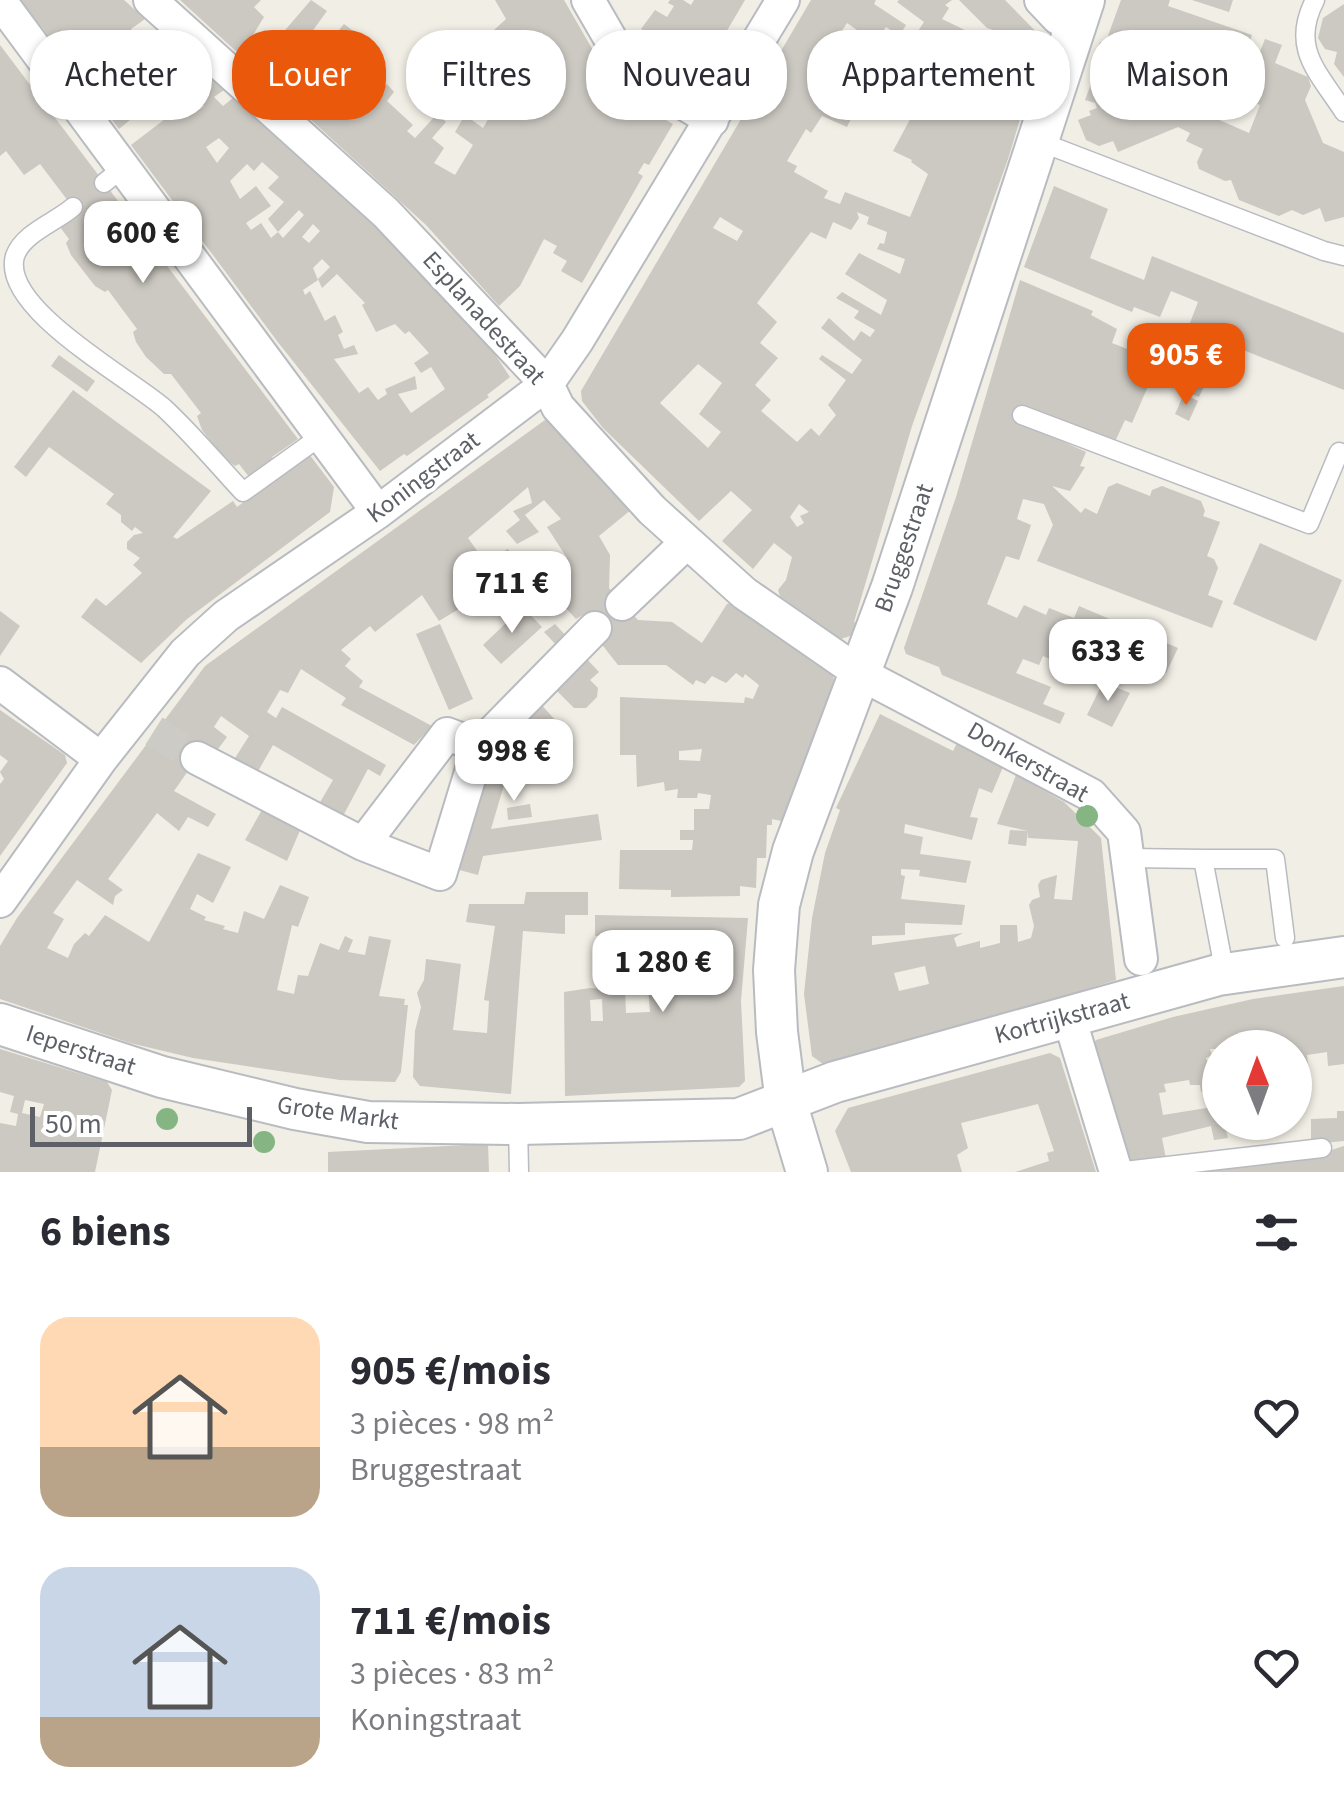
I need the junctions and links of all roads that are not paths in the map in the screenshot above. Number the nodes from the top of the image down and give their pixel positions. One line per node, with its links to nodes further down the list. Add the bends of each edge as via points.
1 (0, 0): 17 (street, via 114,175)
2 (150, 0): 15 (street, Esplanadestraat, via 386,213)
3 (588, 0): 8 (street)
4 (783, 0): 9 (street, Koningstraat)
5 (1041, 0): 7 (street, via 1058,18)
6 (1315, 0): 10 (lane, via 1304,24 1304,47)
7 (1080, 12): 12 (street, Bruggestraat)
8 (605, 30)
9 (765, 30)
10 (1344, 112)
11 (712, 120): 15 (street, Koningstraat)
12 (1038, 141): 14 (lane); 23 (street, Bruggestraat, via 963,394)
13 (74, 207): 17 (lane, via 20,247 14,259 14,277 44,320 163,408 243,492)
14 (1344, 256)
15 (547, 384): 19 (street, Koningstraat); 20 (street, Esplanadestraat, via 558,407)
16 (1022, 416): 18 (lane, via 1308,524)
17 (321, 436): 19 (street)
18 (1339, 452)
19 (378, 512): 26 (street, Koningstraat, via 226,616 185,654 144,724)
20 (686, 543): 21 (street); 23 (street, Esplanadestraat)
21 (622, 604)
22 (595, 628): 25 (street)
23 (862, 674): 29 (street, Donkerstraat, via 1091,795); 39 (street, Bruggestraat, via 779,906 774,970)
24 (0, 683): 26 (street)
25 (479, 746): 28 (street, via 447,734); 28 (street, via 440,874)
26 (101, 758): 31 (street, Koningstraat)
27 (197, 758): 28 (street)
28 (362, 844)
29 (1126, 845): 30 (lane); 34 (street)
30 (1203, 859): 32 (lane, via 1276,859); 35 (lane)
31 (0, 901)
32 (1285, 938)
33 (1344, 957): 35 (street, Kortrijkstraat)
34 (1141, 959)
35 (1225, 974): 36 (street, Kortrijkstraat)
36 (1069, 1016): 39 (street, Kortrijkstraat); 44 (street)
37 (0, 1024): 38 (street, Ieperstraat)
38 (162, 1077): 40 (street, Grote Markt, via 368,1122)
39 (786, 1102): 40 (street, Grote Markt, via 739,1119); 43 (street, Bruggestraat)
40 (518, 1124): 42 (lane)
41 (1322, 1148): 44 (lane)
42 (520, 1172)
43 (808, 1172)
44 (1116, 1172)

